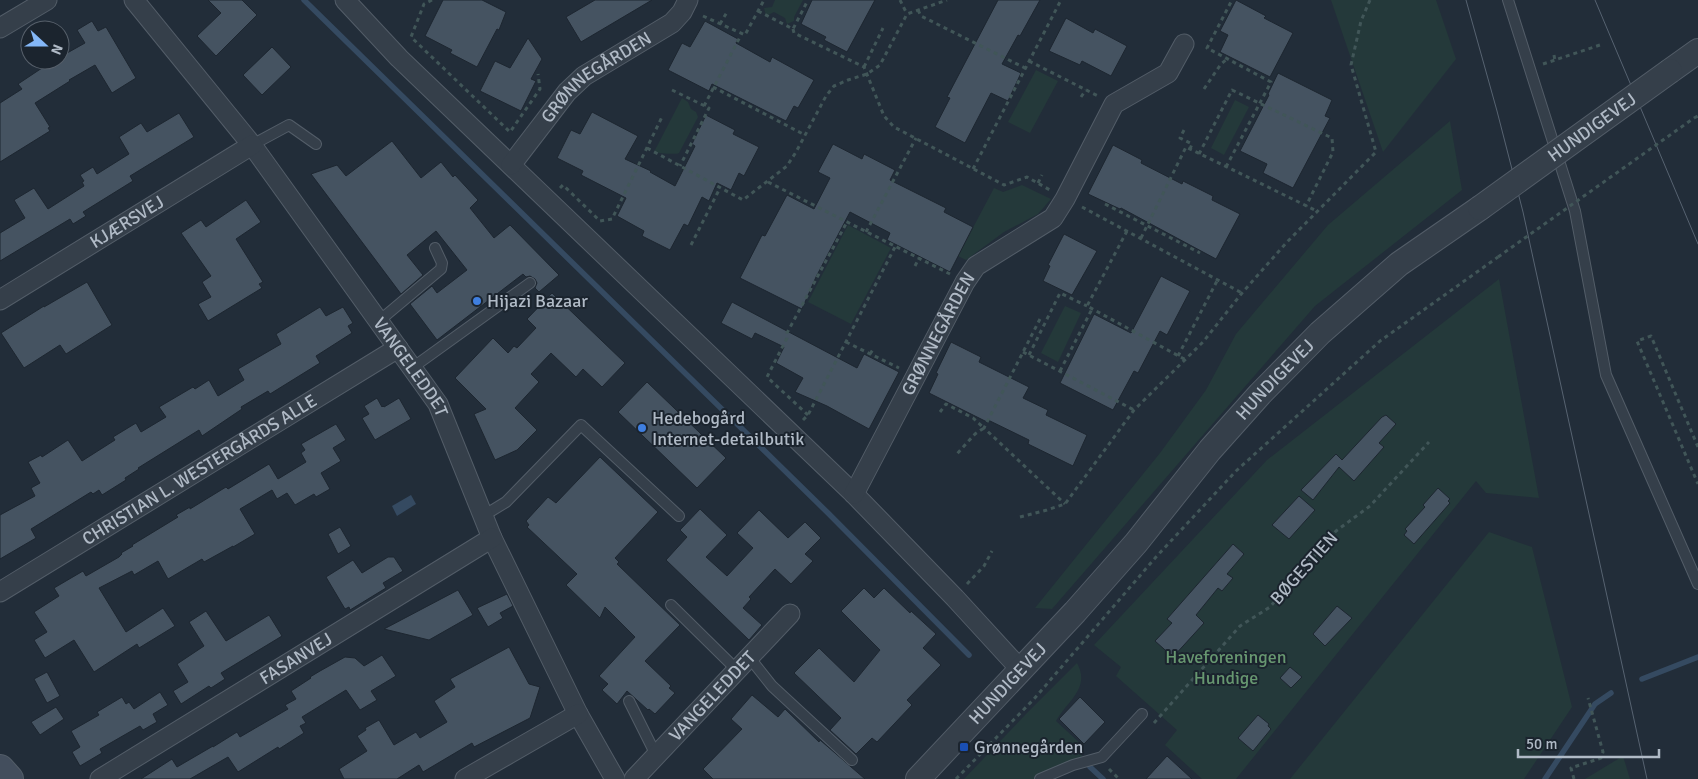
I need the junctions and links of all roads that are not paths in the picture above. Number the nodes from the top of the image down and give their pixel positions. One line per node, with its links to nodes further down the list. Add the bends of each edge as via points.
1 (47, 0): 6 (street)
2 (134, 0): 10 (street, VANGELEDDET)
3 (345, 0): 11 (street, via 399,58)
4 (688, 0): 11 (street, GRØNNEGÅRDEN, via 672,23 578,81)
5 (1508, 0): 22 (lane, via 1575,211 1606,375)
6 (0, 28)
7 (1184, 44): 18 (street, GRØNNEGÅRDEN, via 1168,73 1114,104 1053,218 976,266)
8 (1698, 50): 27 (street, HUNDIGEVEJ, bridge, via 1399,264 1313,340 1210,450 1136,543)
9 (316, 144): 10 (lane, via 288,125)
10 (252, 145): 14 (street, KJÆRSVEJ); 15 (street, VANGELEDDET)
11 (511, 165): 18 (street)
12 (435, 248): 15 (lane, via 442,263 441,269)
13 (530, 283): 17 (lane)
14 (0, 300)
15 (379, 321): 16 (street, VANGELEDDET)
16 (398, 348): 17 (street, VANGELEDDET); 23 (street, CHRISTIAN L. WESTERGÅRDS ALLE)
17 (412, 368): 19 (street, VANGELEDDET, via 438,404)
18 (854, 494): 27 (street)
19 (483, 516): 20 (lane, via 506,502 581,425); 21 (street, VANGELEDDET)
20 (679, 516)
21 (492, 538): 29 (street, VANGELEDDET); 35 (street, FASANVEJ)
22 (1698, 584)
23 (0, 592)
24 (671, 605): 26 (lane)
25 (790, 614): 26 (street, VANGELEDDET)
26 (743, 664): 31 (street, VANGELEDDET); 32 (lane, via 772,686)
27 (1022, 670): 39 (street, HUNDIGEVEJ)
28 (629, 701): 31 (lane)
29 (578, 714): 36 (street); 37 (street, VANGELEDDET)
30 (1142, 714): 40 (lane, via 1102,757)
31 (656, 755): 38 (street, VANGELEDDET)
32 (852, 760)
33 (0, 769): 34 (main road)
34 (10, 779)
35 (100, 779)
36 (464, 779)
37 (615, 779)
38 (634, 779)
39 (918, 779)
40 (1040, 779)

